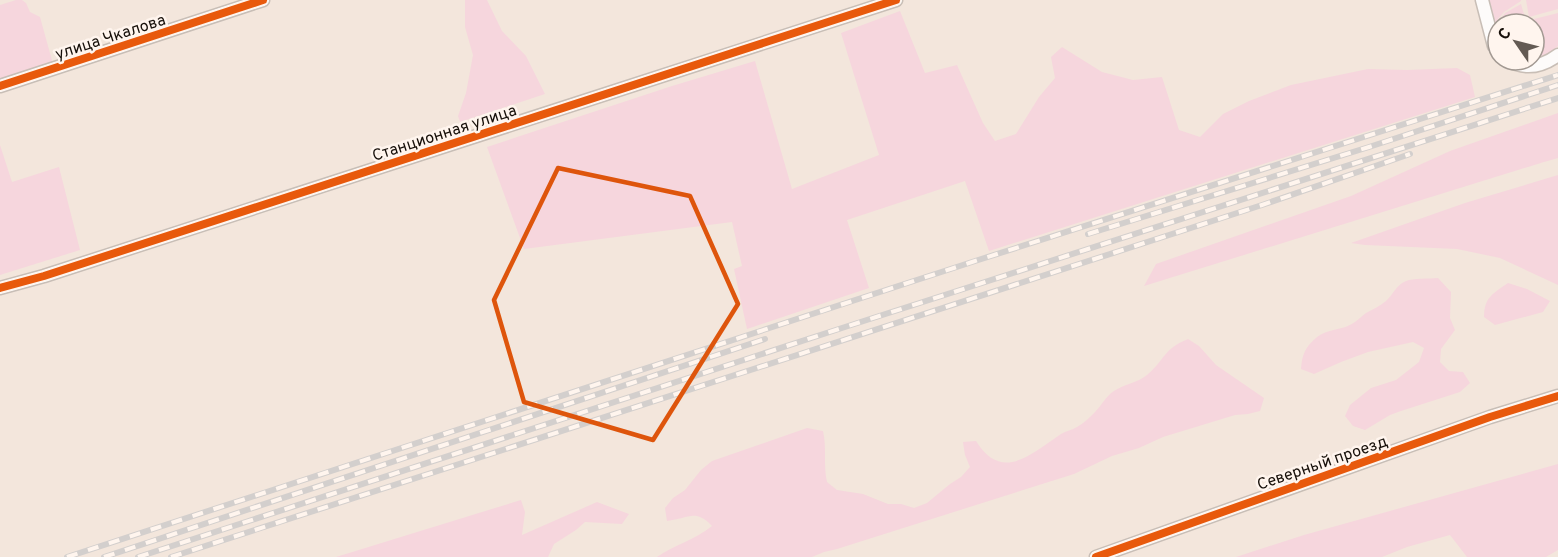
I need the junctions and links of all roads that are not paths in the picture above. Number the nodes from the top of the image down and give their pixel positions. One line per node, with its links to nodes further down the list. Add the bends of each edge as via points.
1 (263, 0): 5 (street, улица Чкалова)
2 (896, 0): 6 (street, Станционная улица)
3 (1482, 0): 4 (street)
4 (1486, 15)
5 (0, 86)
6 (0, 288)
7 (1558, 396): 8 (street, Северный проезд)
8 (1096, 557)

